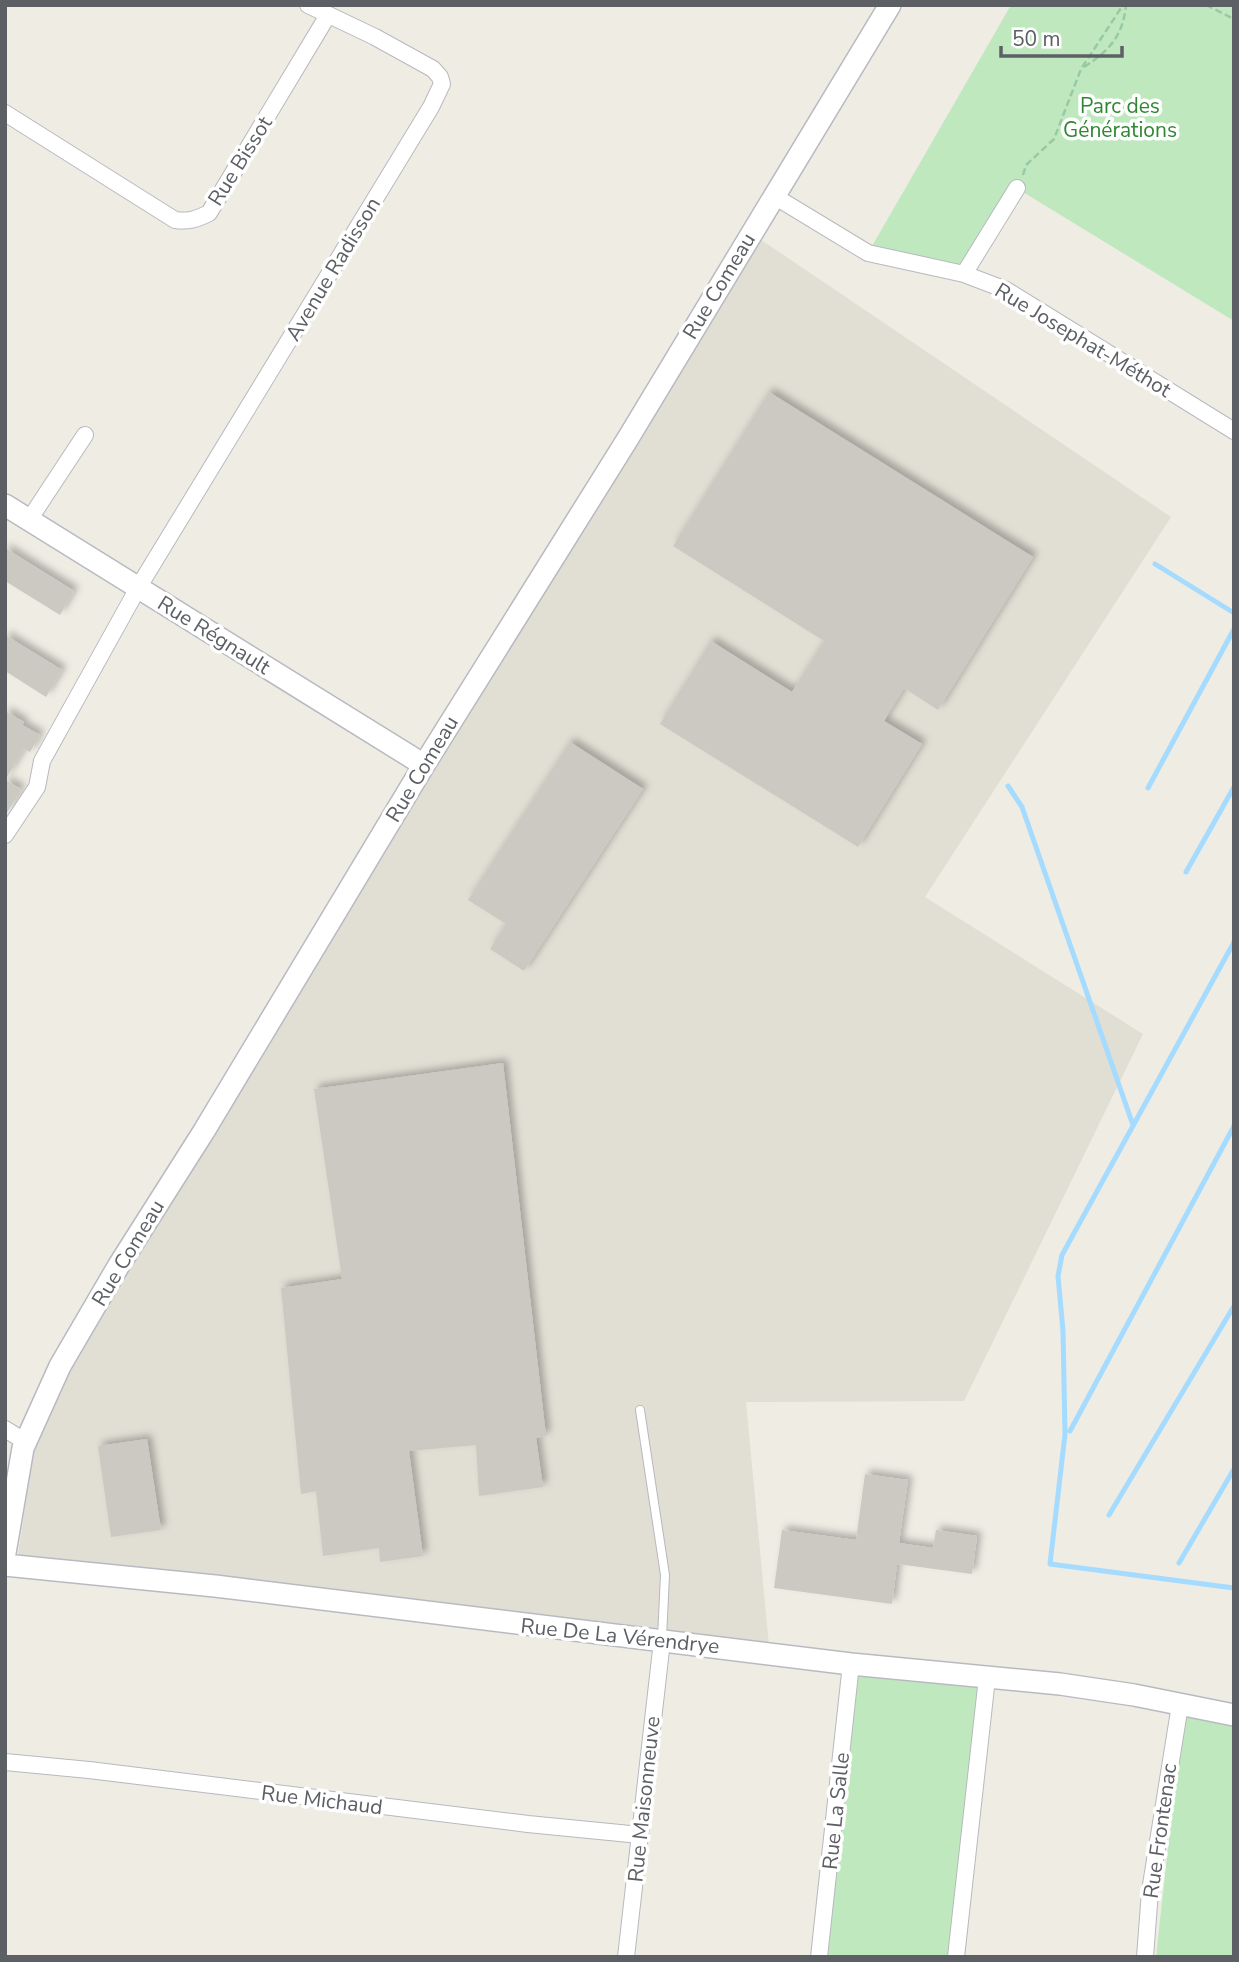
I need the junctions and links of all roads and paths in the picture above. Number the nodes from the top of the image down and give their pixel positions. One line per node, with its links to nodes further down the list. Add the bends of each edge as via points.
1 (308, 5): 5 (street, Avenue Radisson)
2 (890, 5): 10 (street, Rue Comeau)
3 (1124, 5): 7 (path); 7 (path, via 1116,40)
4 (1206, 5): 6 (path)
5 (328, 15): 8 (street, Rue Bissot, via 209,213 186,222 175,220); 16 (street, Avenue Radisson, via 433,69 442,84)
6 (1234, 19)
7 (1081, 69): 9 (path, via 1054,139 1026,166)
8 (5, 113)
9 (1017, 188): 11 (street)
10 (774, 196): 11 (street, Rue Josephat-Méthot, via 868,253); 17 (street, Rue Comeau)
11 (964, 274): 12 (street, Rue Josephat-Méthot, via 1006,290)
12 (1234, 431)
13 (85, 435): 15 (street)
14 (5, 505): 15 (street, Rue Régnault)
15 (29, 520): 16 (street, Rue Régnault)
16 (138, 588): 17 (street, Rue Régnault); 18 (street, via 42,761 37,787)
17 (424, 765): 21 (street, Rue Comeau, via 119,1265 60,1366)
18 (5, 835)
19 (640, 1410): 24 (lane, via 665,1575)
20 (5, 1429): 21 (street)
21 (26, 1442): 22 (street, Rue Comeau)
22 (5, 1553)
23 (5, 1565): 24 (street, Rue De La Vérendrye)
24 (662, 1641): 25 (street, Rue De La Vérendrye); 30 (street, Rue Maisonneuve)
25 (851, 1664): 26 (street, Rue De La Vérendrye); 32 (street, Rue La Salle)
26 (987, 1678): 27 (street, Rue De La Vérendrye, via 1059,1684); 33 (street)
27 (1180, 1705): 28 (street, Rue De La Vérendrye); 34 (street, Rue Frontenac, via 1150,1891)
28 (1234, 1715)
29 (5, 1762): 30 (street, Rue Michaud)
30 (640, 1835): 31 (street, Rue Maisonneuve)
31 (626, 1957)
32 (819, 1957)
33 (956, 1957)
34 (1145, 1957)

